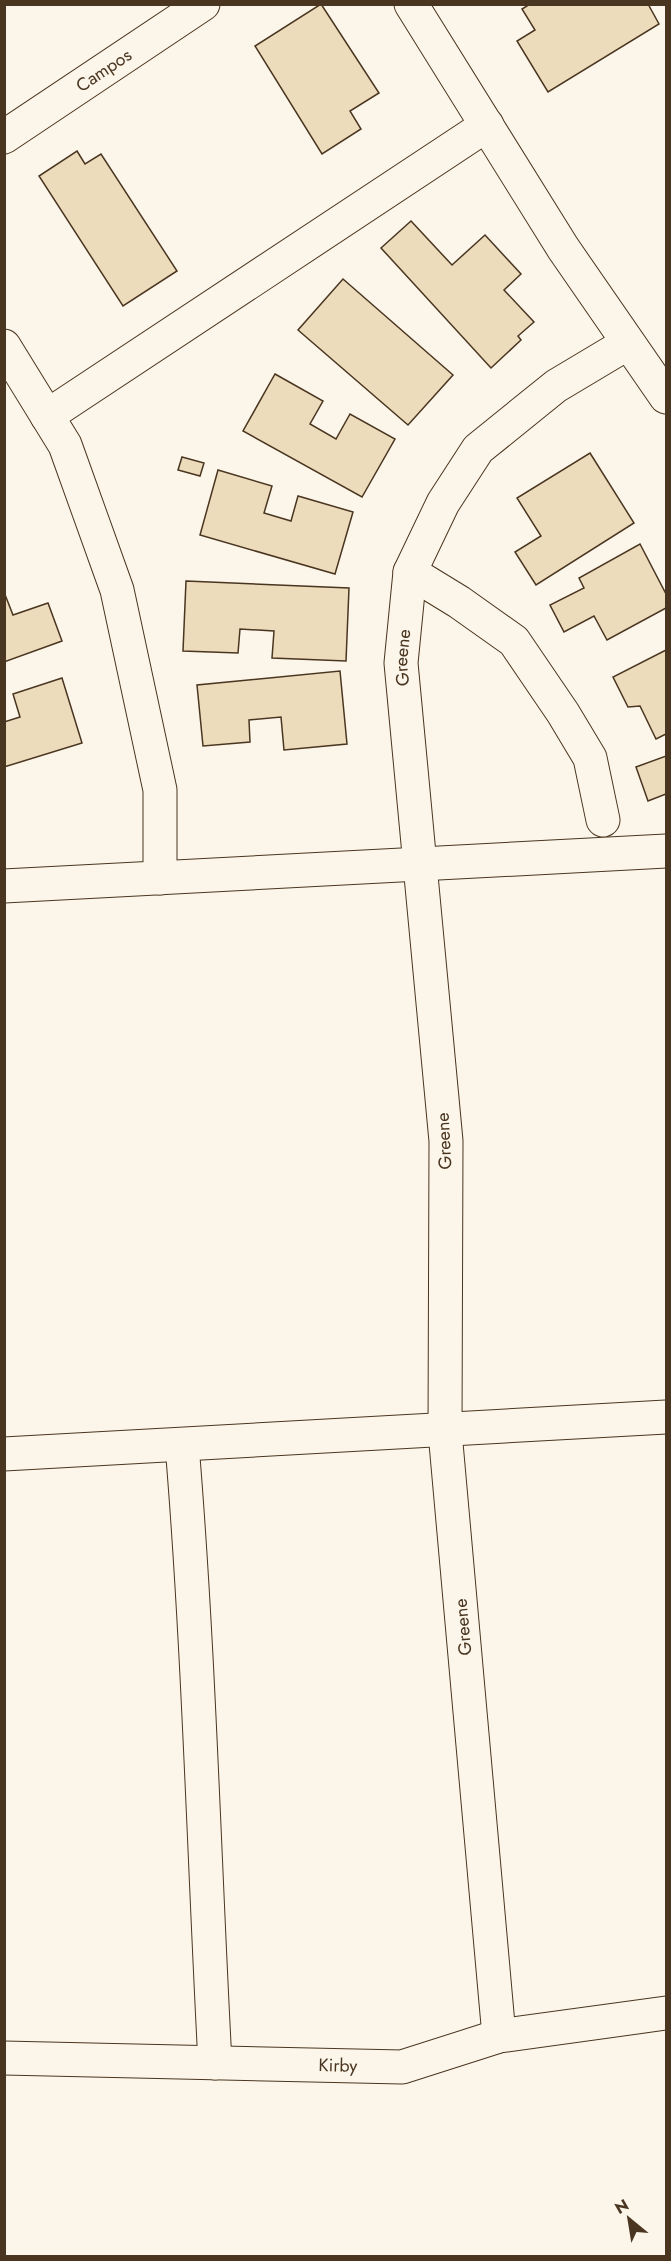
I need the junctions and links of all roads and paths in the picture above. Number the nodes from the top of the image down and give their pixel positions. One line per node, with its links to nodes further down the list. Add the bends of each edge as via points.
1 (203, 4): 4 (street, Campos)
2 (411, 4): 3 (street)
3 (487, 125): 5 (street); 8 (street)
4 (4, 137)
5 (628, 343): 7 (street); 9 (street, Greene, via 556,386 478,449 443,503)
6 (4, 346): 8 (street)
7 (666, 397)
8 (47, 416): 13 (street, via 65,445 117,590 160,790)
9 (410, 572): 10 (street, via 514,641 590,758); 12 (street, Greene, via 401,663)
10 (603, 820)
11 (666, 851): 12 (street)
12 (419, 866): 13 (street); 16 (street, Greene, via 446,1141)
13 (160, 878): 14 (street)
14 (4, 886)
15 (666, 1417): 16 (street)
16 (445, 1432): 17 (street); 20 (street, Greene)
17 (182, 1445): 18 (street); 22 (street, via 195,1599 201,1816)
18 (4, 1454)
19 (666, 2013): 20 (street, Kirby)
20 (499, 2036): 22 (street, Kirby, via 402,2067)
21 (4, 2058): 22 (street, Kirby)
22 (215, 2063)

